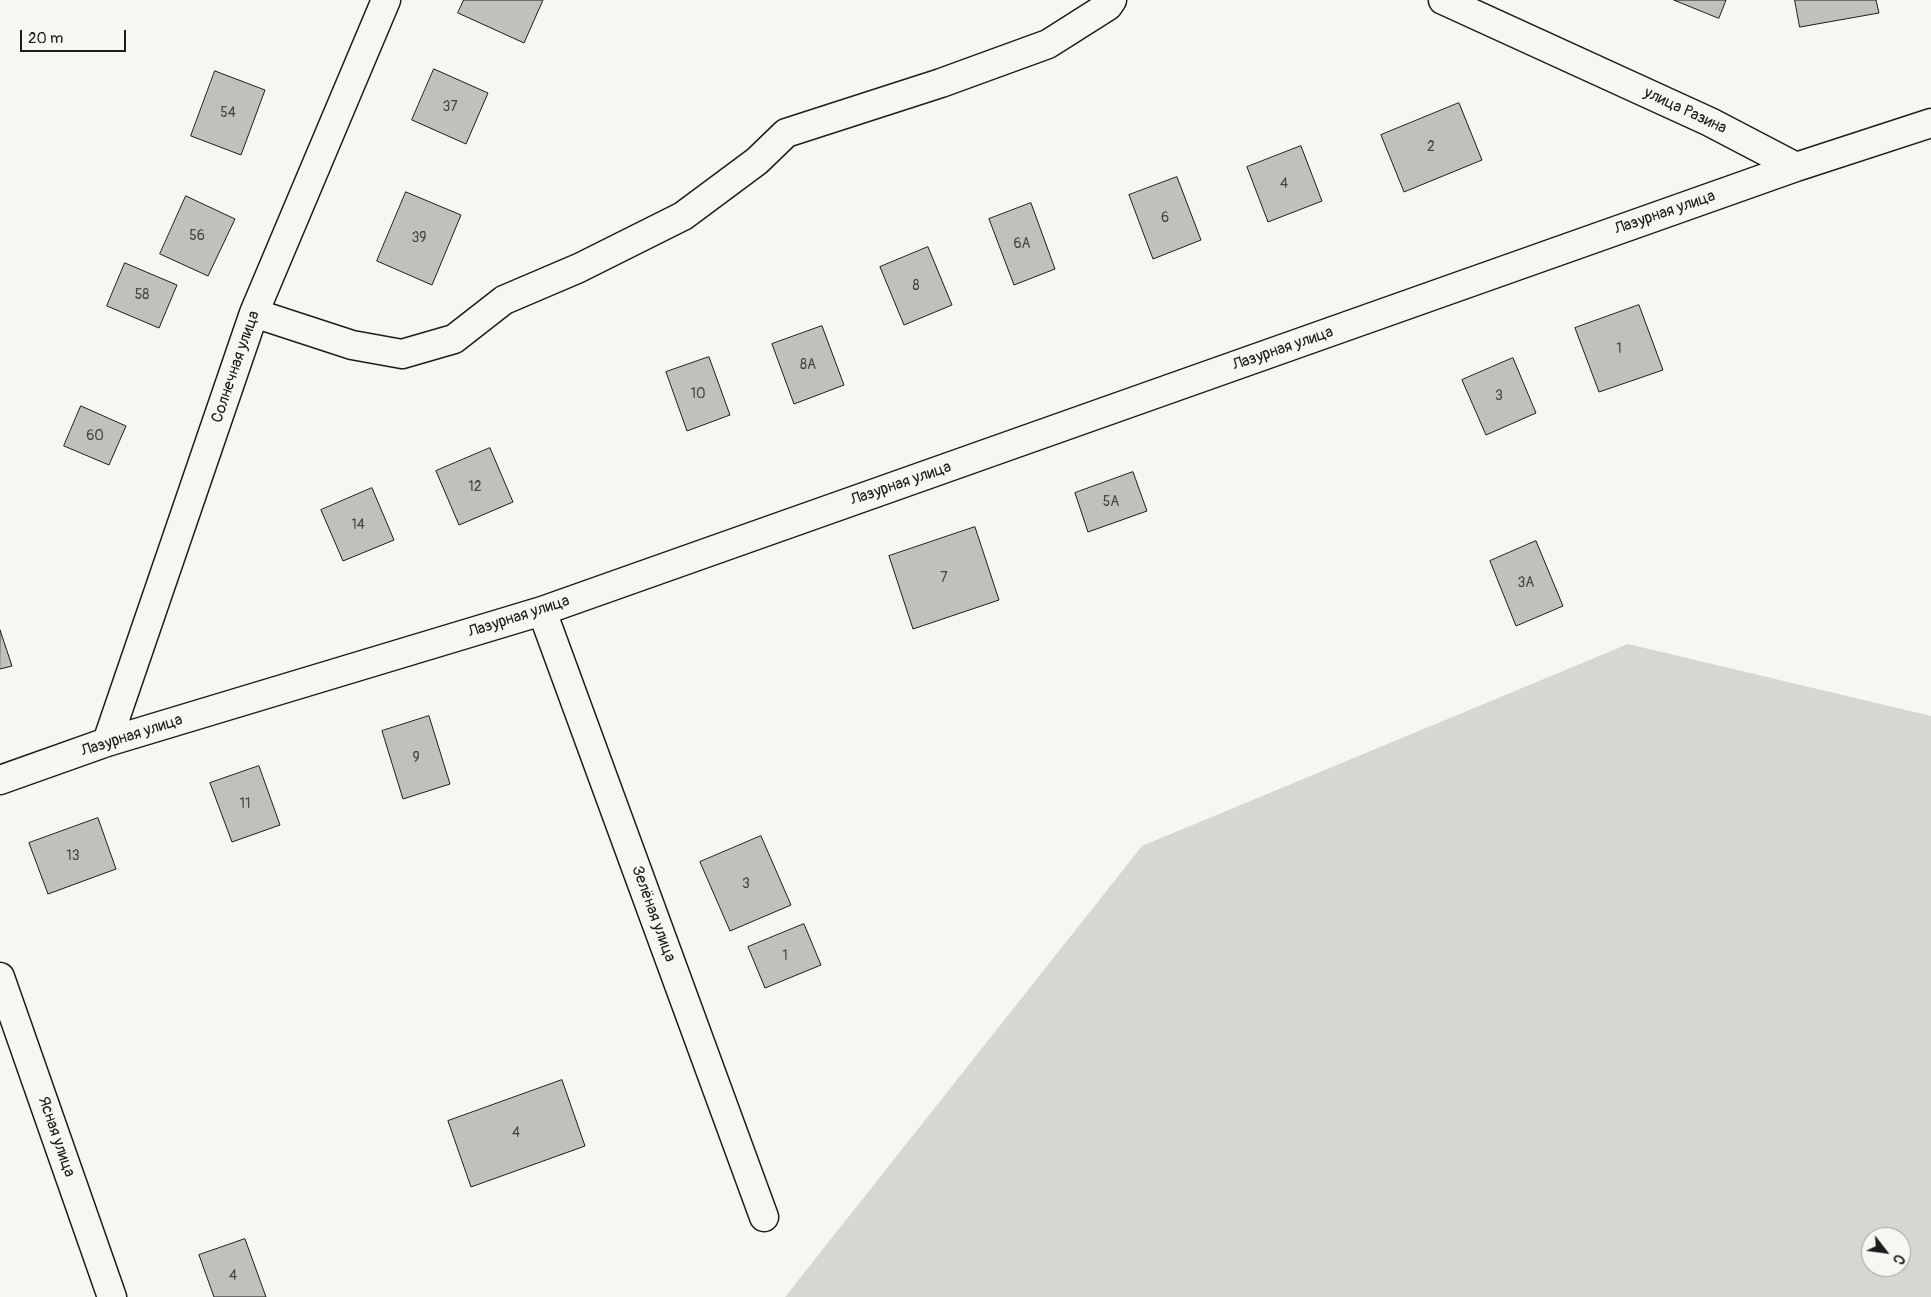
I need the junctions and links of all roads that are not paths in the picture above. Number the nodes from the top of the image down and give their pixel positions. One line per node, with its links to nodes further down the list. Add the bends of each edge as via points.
1 (386, 0): 6 (street, Солнечная улица)
2 (1112, 0): 6 (street, via 1108,6 1048,44 941,83 786,133 757,161 683,216 504,300 454,339 402,354 352,345)
3 (1443, 0): 5 (street, улица Разина, via 1710,122)
4 (1931, 123): 5 (street)
5 (1796, 167): 7 (street, Лазурная улица)
6 (254, 313): 8 (street, Солнечная улица)
7 (542, 611): 8 (street, Лазурная улица); 11 (street, Зелёная улица)
8 (107, 742): 9 (street, Лазурная улица)
9 (0, 780)
10 (0, 977): 12 (street, Ясная улица)
11 (764, 1218)
12 (112, 1297)

